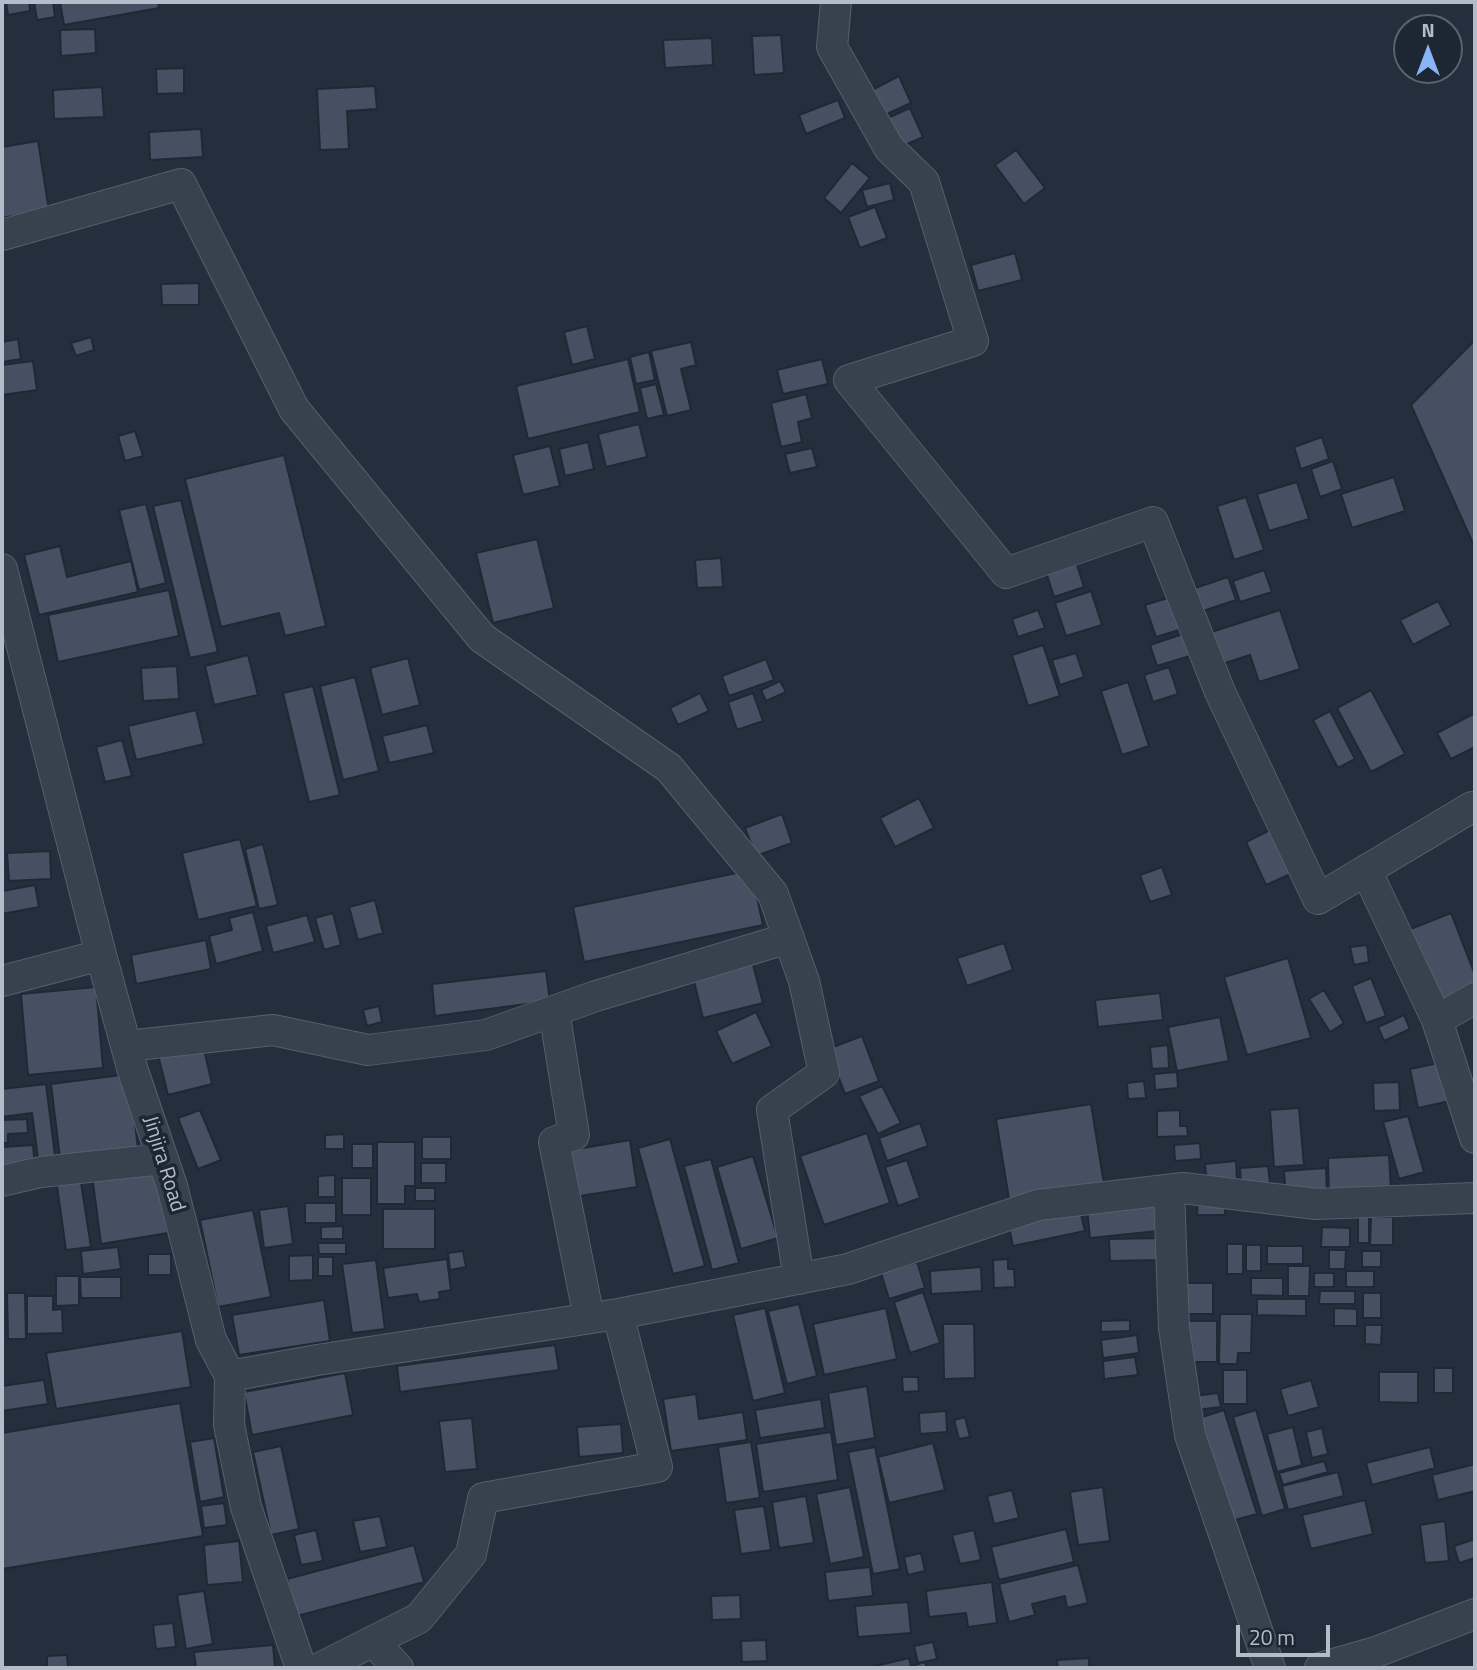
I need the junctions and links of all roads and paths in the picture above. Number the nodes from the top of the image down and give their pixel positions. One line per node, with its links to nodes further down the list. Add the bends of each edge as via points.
1 (836, 2): 5 (street, via 832,47 889,148 924,182 972,341 849,380 1006,573 1153,522 1220,692 1318,899)
2 (2, 235): 6 (street, via 181,184 294,409 482,638 669,768 773,894)
3 (2, 569): 7 (street, Jinjira Road)
4 (1472, 807): 5 (street)
5 (1366, 870): 11 (street)
6 (789, 937): 10 (street); 18 (street, via 804,981 824,1073 772,1110)
7 (101, 955): 8 (street); 12 (street, Jinjira Road)
8 (2, 981)
9 (1475, 998): 11 (street)
10 (554, 1011): 12 (street, via 486,1035 368,1050 273,1030); 20 (street, via 574,1135 554,1142)
11 (1437, 1020): 13 (street)
12 (127, 1046): 14 (street, Jinjira Road)
13 (1475, 1138)
14 (163, 1159): 15 (street, via 41,1172); 21 (street, Jinjira Road, via 211,1340)
15 (2, 1181)
16 (1169, 1190): 17 (street, via 1316,1204); 18 (street, via 1038,1205 848,1269); 27 (street, via 1174,1328 1190,1435)
17 (1475, 1198)
18 (799, 1279): 19 (street)
19 (618, 1314): 20 (street); 23 (street, via 657,1467 483,1498 471,1554 419,1618)
20 (589, 1318): 21 (street)
21 (230, 1376): 24 (street, via 229,1425 246,1507)
22 (1475, 1614): 28 (street)
23 (373, 1641): 25 (street); 26 (street)
24 (301, 1668)
25 (320, 1668)
26 (398, 1668)
27 (1270, 1668)
28 (1320, 1668)

